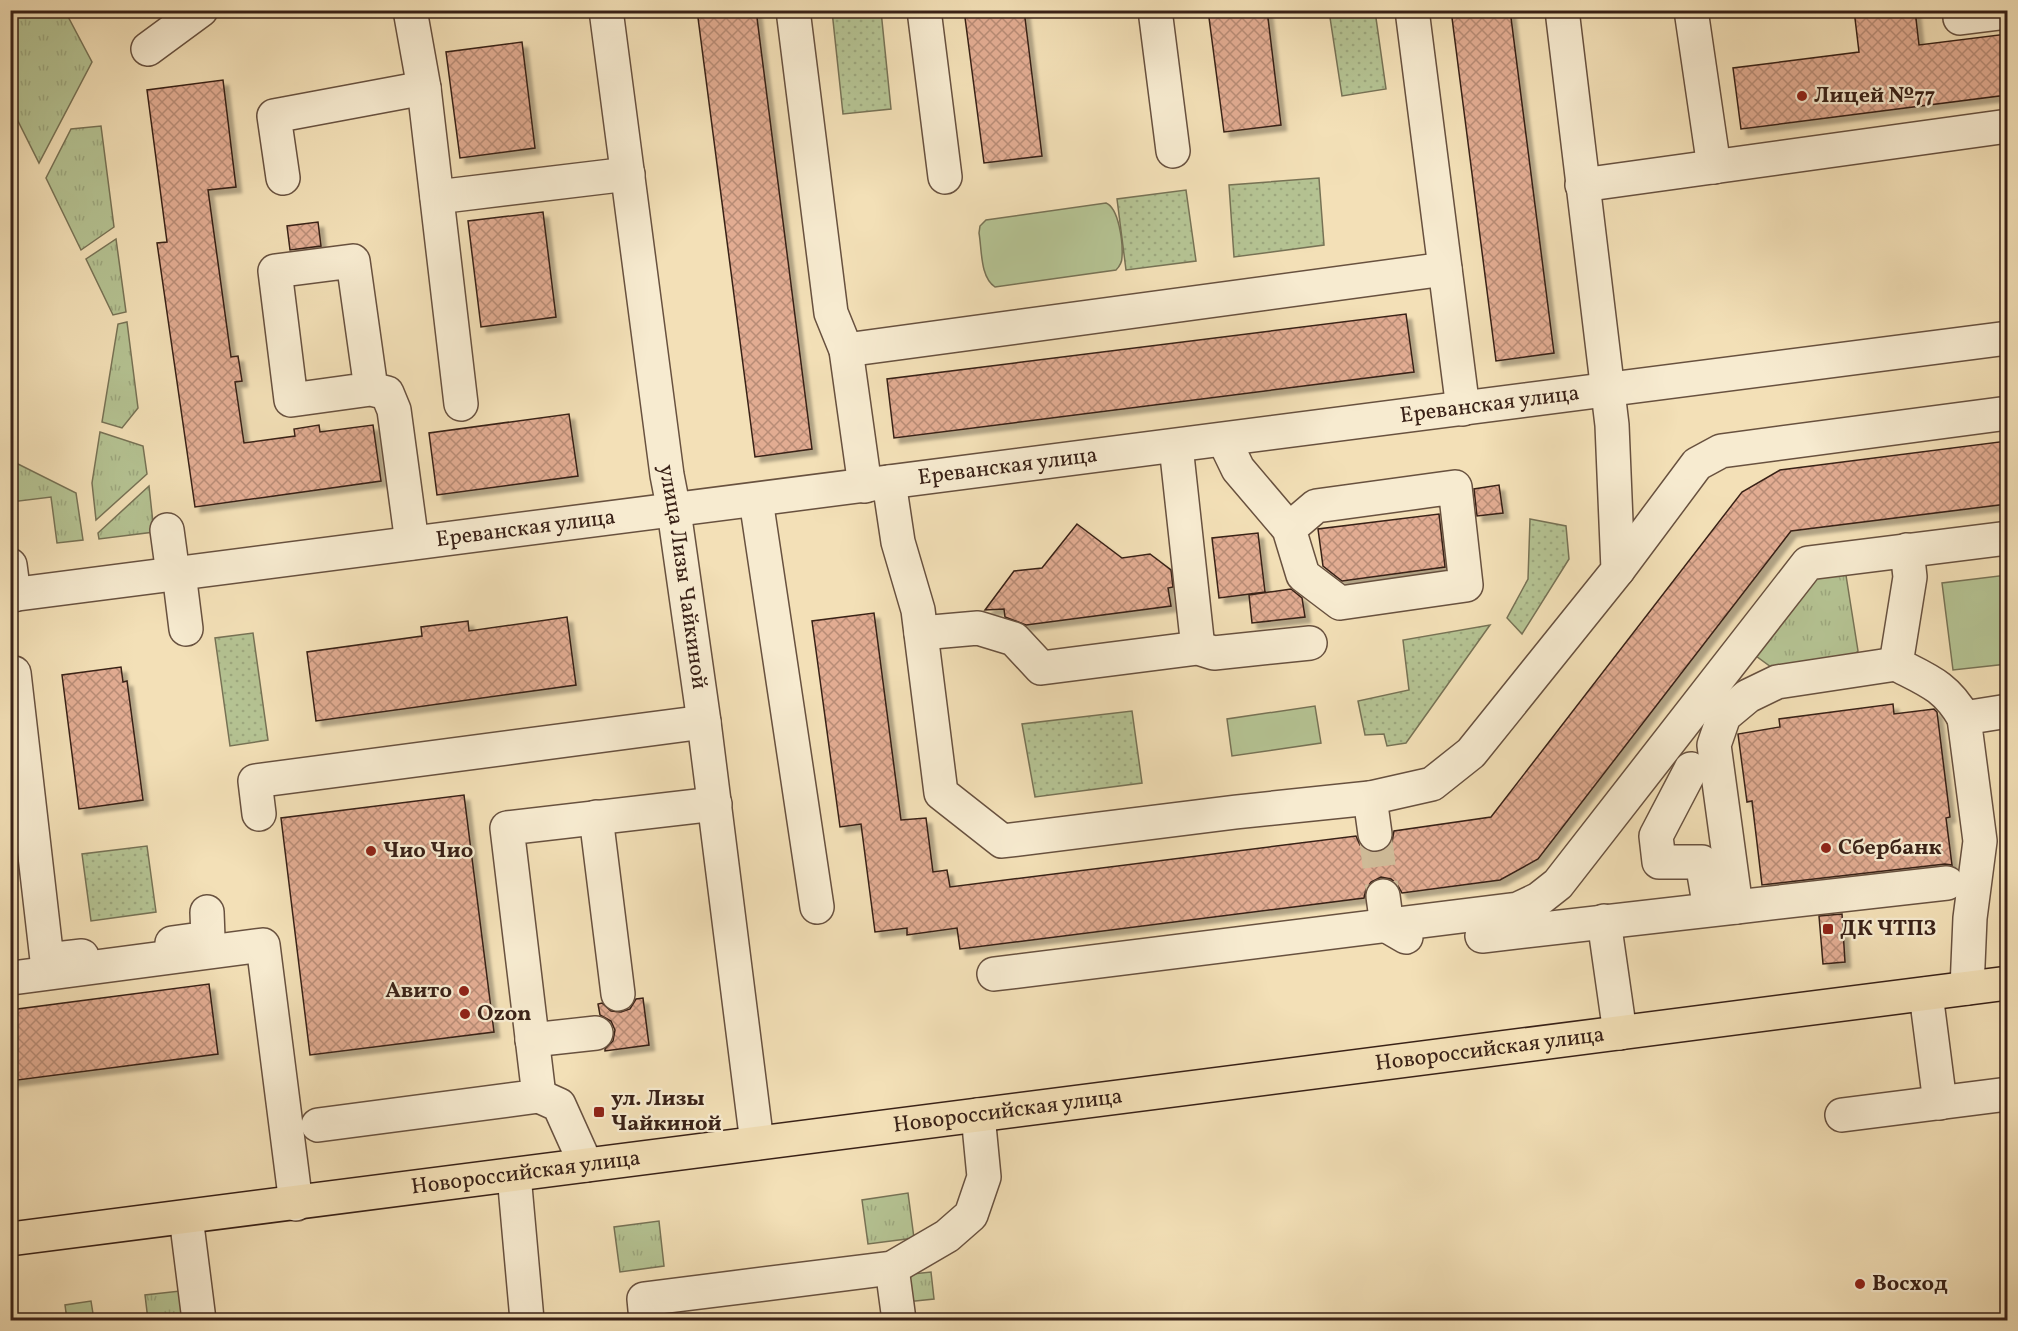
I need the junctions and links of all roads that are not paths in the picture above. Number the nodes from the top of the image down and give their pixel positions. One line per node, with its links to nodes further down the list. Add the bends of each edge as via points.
1 (201, 10): 12 (street)
2 (410, 10): 13 (street)
3 (606, 10): 17 (street, улица Лизы Чайкиной)
4 (793, 10): 24 (street, via 831,313)
5 (924, 10): 18 (street)
6 (1155, 10): 15 (street)
7 (1412, 10): 22 (street)
8 (1562, 10): 20 (street)
9 (1691, 10): 16 (street)
10 (1960, 10): 11 (street, via 1960,18)
11 (2007, 12)
12 (148, 49)
13 (424, 87): 19 (street, via 274,116); 21 (street)
14 (2007, 126): 16 (street)
15 (1173, 151)
16 (1714, 167): 20 (street)
17 (628, 174): 21 (street); 34 (street, улица Лизы Чайкиной)
18 (945, 177)
19 (283, 178)
20 (1582, 185): 26 (street)
21 (437, 197): 27 (street)
22 (1445, 269): 24 (street); 28 (street)
23 (2007, 338): 26 (street, Ереванская улица)
24 (846, 350): 32 (street)
25 (371, 389): 25 (street, via 291,400 275,271 353,261); 38 (street, via 387,393 394,410)
26 (1607, 391): 28 (street, Ереванская улица); 40 (street)
27 (461, 404)
28 (1463, 409): 30 (street, Ереванская улица)
29 (2007, 413): 40 (street, via 1721,451 1697,464)
30 (1224, 440): 31 (street, Ереванская улица); 35 (street, via 1238,469)
31 (1176, 446): 32 (street, Ереванская улица); 46 (street)
32 (877, 484): 33 (street, Ереванская улица); 44 (street, via 898,542)
33 (756, 500): 34 (street, Ереванская улица); 59 (street)
34 (674, 511): 38 (street, Ереванская улица); 51 (street, улица Лизы Чайкиной)
35 (1289, 529): 35 (street, via 1316,506 1455,487 1466,585 1340,603 1303,575)
36 (167, 530): 41 (street)
37 (2007, 538): 39 (street)
38 (412, 543): 41 (street, Ереванская улица)
39 (1907, 550): 47 (street, via 1910,577); 61 (street, via 1808,563 1558,884 1539,899 1518,909)
40 (1618, 570): 53 (street, via 1471,753 1432,784)
41 (176, 574): 42 (street, Ереванская улица); 43 (street)
42 (12, 585)
43 (186, 629)
44 (921, 633): 46 (street, via 978,628 1014,639 1041,668); 53 (street, via 941,793 1002,841)
45 (1311, 643): 46 (street, via 1214,654)
46 (1198, 648)
47 (1896, 664): 50 (street, via 1940,687); 60 (street, via 1777,682 1748,696 1724,716 1714,745)
48 (10, 672): 62 (street, via 14,673 47,960 208,938)
49 (2007, 711): 50 (street)
50 (1964, 718): 67 (street, via 1980,841 1970,918)
51 (704, 722): 54 (street, улица Лизы Чайкиной); 55 (street, via 255,782)
52 (1691, 769): 60 (street, via 1656,836 1659,862 1702,862)
53 (1370, 798): 57 (street)
54 (715, 804): 56 (street); 79 (street, улица Лизы Чайкиной)
55 (259, 814)
56 (596, 817): 68 (street); 72 (street, via 507,828)
57 (1375, 834)
58 (1947, 883): 60 (street)
59 (817, 907)
60 (1723, 908): 63 (street)
61 (1385, 911): 63 (street, via 1417,944); 64 (street)
62 (207, 912)
63 (1604, 921): 71 (street)
64 (994, 974)
65 (12, 978): 82 (street, via 264,945)
66 (2007, 983): 67 (main road, Новороссийская улица)
67 (1967, 988): 69 (main road, Новороссийская улица)
68 (618, 994)
69 (1926, 994): 71 (main road, Новороссийская улица); 75 (street)
70 (596, 1033): 72 (street)
71 (1620, 1033): 76 (main road, Новороссийская улица)
72 (532, 1040): 74 (street)
73 (2007, 1094): 75 (street)
74 (539, 1096): 78 (street); 80 (street, via 559,1105)
75 (1940, 1102): 77 (street)
76 (978, 1115): 79 (main road, Новороссийская улица); 85 (street, via 984,1177 970,1215 947,1236)
77 (1842, 1115)
78 (318, 1125)
79 (757, 1143): 80 (main road, Новороссийская улица)
80 (586, 1165): 81 (main road, Новороссийская улица)
81 (514, 1174): 82 (main road, Новороссийская улица); 87 (street)
82 (296, 1204): 83 (main road, Новороссийская улица)
83 (186, 1217): 84 (main road, Новороссийская улица); 86 (street)
84 (10, 1239)
85 (892, 1268): 88 (street, via 644,1299); 89 (street)
86 (200, 1320)
87 (527, 1320)
88 (646, 1320)
89 (899, 1320)

